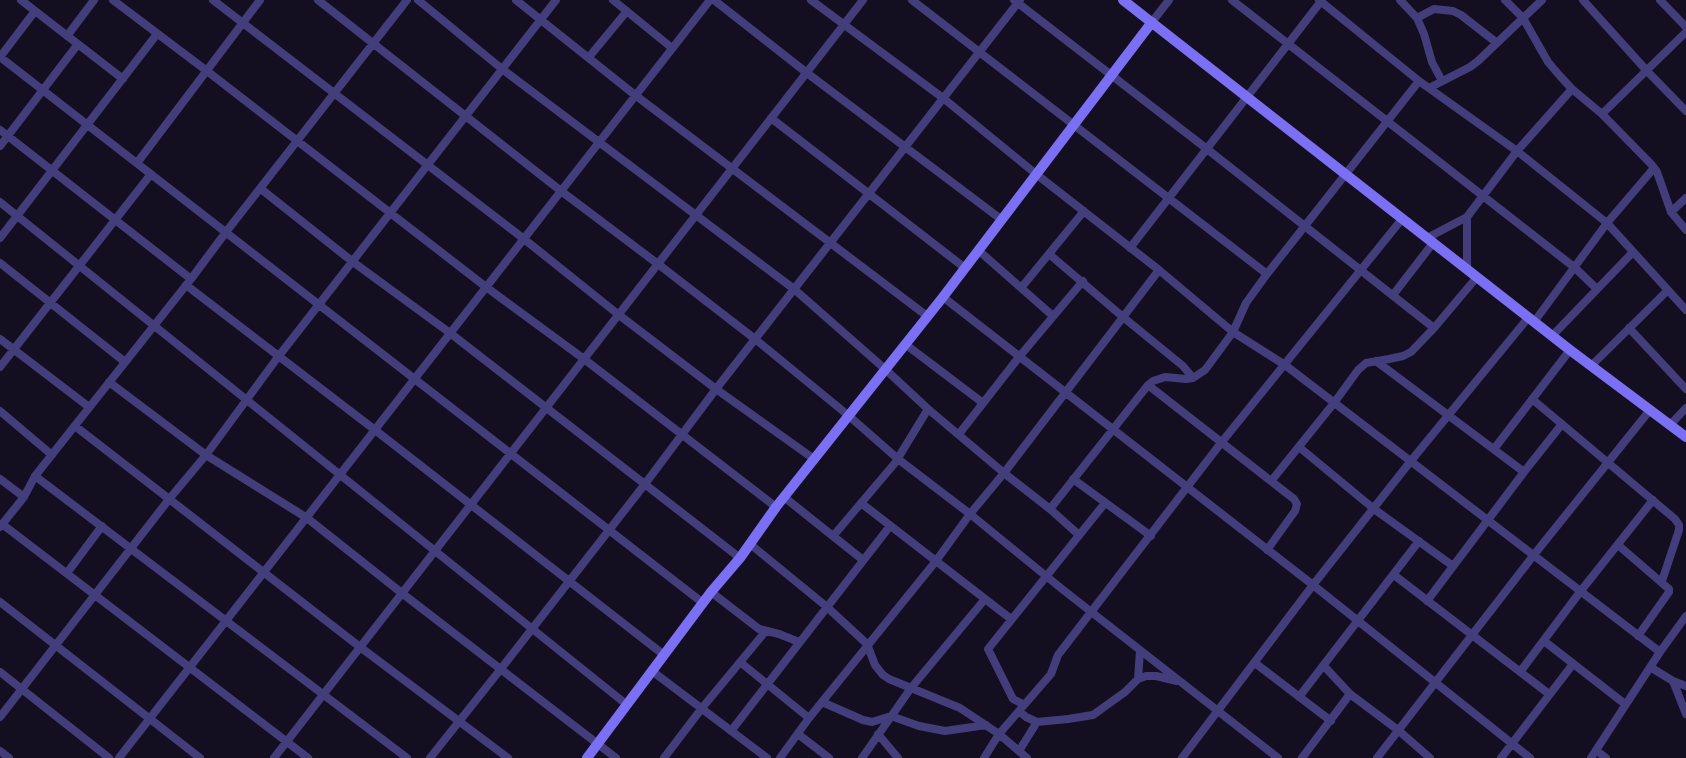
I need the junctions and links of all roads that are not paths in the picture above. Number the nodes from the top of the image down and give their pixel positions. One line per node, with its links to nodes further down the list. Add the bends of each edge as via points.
1 (21, 0): 26 (street)
2 (94, 0): 36 (street)
3 (113, 0): 35 (street)
4 (213, 0): 32 (street)
5 (260, 0): 32 (street)
6 (318, 0): 39 (street)
7 (407, 0): 39 (street)
8 (418, 0): 45 (street)
9 (516, 0): 30 (street)
10 (556, 0): 30 (street)
11 (613, 0): 27 (street)
12 (712, 0): 41 (street); 48 (street)
13 (811, 0): 33 (street)
14 (863, 0): 33 (street)
15 (912, 0): 42 (street)
16 (1122, 0): 31 (street)
17 (1169, 0): 31 (street)
18 (1231, 0): 40 (street)
19 (1321, 0): 40 (street); 51 (street)
20 (1400, 0): 28 (street)
21 (1505, 0): 29 (street)
22 (1542, 0): 29 (street)
23 (1583, 0): 47 (street)
24 (1660, 0): 34 (street)
25 (1017, 1): 42 (street); 49 (street)
26 (35, 11): 36 (street); 43 (street)
27 (627, 11): 41 (street); 44 (street)
28 (1417, 18): 37 (street, via 1434,9 1453,11); 52 (street)
29 (1523, 18): 37 (street); 54 (street, via 1548,62)
30 (541, 19): 44 (street); 45 (street)
31 (1152, 22): 49 (street); 58 (street)
32 (243, 23): 46 (street); 56 (street)
33 (844, 25): 48 (street); 59 (street)
34 (1686, 30): 47 (street)
35 (157, 34): 46 (street); 50 (street)
36 (67, 36): 38 (street)
37 (1497, 43): 52 (street, via 1470,67)
38 (78, 44): 50 (street); 55 (street)
39 (372, 44): 56 (street); 62 (street)
40 (1288, 44): 58 (street); 64 (street)
41 (672, 48): 57 (street)
42 (979, 53): 59 (street); 66 (street)
43 (0, 57): 55 (street)
44 (589, 57): 57 (street)
45 (502, 69): 62 (street); 70 (street)
46 (207, 71): 69 (street); 75 (street)
47 (1647, 71): 60 (street); 61 (street)
48 (807, 73): 63 (street); 72 (street)
49 (1111, 76): 66 (street); 73 (street)
50 (123, 79): 65 (street)
51 (1419, 81): 53 (street); 64 (street)
52 (1442, 81): 53 (street)
53 (1429, 88): 74 (street)
54 (1573, 89): 61 (street); 74 (street)
55 (43, 90): 65 (street); 68 (street)
56 (334, 94): 69 (street); 76 (street)
57 (635, 96): 70 (street); 78 (street)
58 (1247, 97): 73 (street); 82 (street)
59 (943, 98): 72 (street); 81 (street)
60 (1686, 111)
61 (1602, 114): 77 (street)
62 (466, 117): 76 (street); 84 (street)
63 (771, 118): 78 (street); 85 (street)
64 (1387, 122): 82 (street); 86 (street)
65 (88, 125): 75 (street); 79 (street)
66 (1075, 125): 81 (street); 87 (street)
67 (0, 130): 68 (street)
68 (8, 136): 71 (street); 79 (street)
69 (298, 141): 83 (street); 92 (street)
70 (598, 143): 84 (street); 93 (street)
71 (0, 146)
72 (905, 146): 85 (street); 98 (street)
73 (1207, 149): 87 (street); 100 (street)
74 (1517, 151): 86 (street); 99 (street)
75 (137, 163): 80 (street)
76 (428, 165): 92 (street); 104 (street)
77 (1654, 168): 91 (street); 99 (street)
78 (732, 169): 93 (street); 106 (street)
79 (52, 171): 94 (street); 96 (street)
80 (151, 174): 96 (street); 102 (street)
81 (1036, 174): 90 (street); 98 (street)
82 (1345, 175): 97 (street); 100 (street)
83 (261, 189): 102 (street); 111 (street)
84 (561, 191): 104 (street); 113 (street)
85 (868, 193): 106 (street); 116 (street)
86 (1483, 196): 95 (street); 115 (street)
87 (1168, 198): 107 (street); 120 (street)
88 (1686, 198): 91 (street)
89 (0, 202): 94 (street)
90 (1084, 211): 107 (street); 110 (street)
91 (1671, 212): 101 (street)
92 (391, 214): 111 (street); 124 (street)
93 (696, 215): 113 (street); 126 (street)
94 (18, 216): 103 (street); 114 (street)
95 (1467, 217): 105 (street); 119 (street)
96 (115, 219): 114 (street); 123 (street)
97 (1402, 219): 105 (street); 118 (street)
98 (1002, 220): 108 (street)
99 (1607, 223): 109 (street); 115 (street)
100 (1305, 226): 118 (street); 120 (street)
101 (1686, 230)
102 (226, 232): 123 (street); 132 (street)
103 (0, 238)
104 (524, 239): 124 (street); 134 (street)
105 (1430, 241): 119 (street); 129 (street)
106 (830, 242): 126 (street); 135 (street)
107 (1130, 248): 117 (street)
108 (978, 250): 116 (street); 125 (street)
109 (1633, 252): 127 (street); 128 (street)
110 (1049, 254): 122 (street); 125 (street)
111 (353, 262): 132 (street); 143 (street)
112 (0, 263): 131 (street)
113 (658, 264): 134 (street); 146 (street)
114 (79, 265): 131 (street); 139 (street)
115 (1574, 267): 127 (street); 138 (street)
116 (965, 268): 130 (street)
117 (1159, 270): 137 (street); 142 (street)
118 (1360, 270): 129 (street); 155 (street)
119 (1467, 270): 121 (street)
120 (1267, 274): 142 (street)
121 (1477, 277): 138 (street); 140 (street)
122 (1083, 281): 136 (street); 137 (street)
123 (188, 282): 139 (street); 150 (street)
124 (486, 287): 143 (street); 152 (street)
125 (1021, 288): 136 (street)
126 (794, 289): 146 (street); 158 (street)
127 (1597, 289): 144 (street)
128 (1668, 290): 133 (street); 141 (street)
129 (1393, 295): 140 (street)
130 (943, 297): 135 (street); 151 (street)
131 (50, 303): 148 (street); 154 (street)
132 (320, 305): 150 (street); 160 (street)
133 (1686, 310)
134 (619, 314): 152 (street); 164 (street)
135 (928, 316): 147 (street)
136 (1053, 316): 151 (street)
137 (1123, 317): 159 (street); 165 (street)
138 (1531, 320): 144 (street); 176 (street)
139 (154, 325): 154 (street); 166 (street)
140 (1434, 328): 153 (street, via 1410,352)
141 (1629, 328): 156 (street); 163 (street)
142 (1233, 331): 155 (street); 159 (street, via 1205,370)
143 (450, 333): 160 (street); 171 (street)
144 (1552, 336): 149 (street)
145 (0, 339): 148 (street)
146 (755, 339): 164 (street); 177 (street)
147 (905, 344): 158 (street); 169 (street)
148 (13, 349): 157 (street); 170 (street)
149 (1570, 350): 156 (street); 167 (street)
150 (278, 357): 166 (street); 181 (street)
151 (1019, 357): 165 (street); 169 (street)
152 (584, 359): 171 (street); 184 (street)
153 (1376, 360): 168 (street, via 1358,370); 176 (street)
154 (125, 362): 161 (street)
155 (1285, 365): 168 (street); 186 (street)
156 (1591, 366): 174 (street)
157 (0, 367)
158 (885, 369): 173 (street); 177 (street)
159 (1193, 378): 162 (street, via 1165,377)
160 (415, 379): 181 (street); 189 (street)
161 (109, 382): 170 (street); 191 (street)
162 (1148, 385): 182 (street); 186 (street)
163 (1686, 388)
164 (716, 389): 184 (street); 192 (street)
165 (1065, 392): 182 (street); 197 (street)
166 (247, 399): 191 (street); 198 (street)
167 (1532, 399): 178 (street); 188 (street)
168 (1334, 403): 187 (street); 194 (street)
169 (983, 404): 183 (street)
170 (89, 407): 180 (street)
171 (546, 408): 189 (street); 203 (street)
172 (1686, 408): 179 (street)
173 (928, 409): 183 (street); 193 (street)
174 (1650, 410): 179 (street); 195 (street)
175 (0, 411): 190 (street)
176 (1449, 415): 188 (street); 194 (street)
177 (849, 416): 192 (street); 193 (street)
178 (1562, 424): 195 (street); 196 (street)
179 (1670, 425): 185 (street)
180 (75, 426): 190 (street); 207 (street)
181 (375, 429): 198 (street); 211 (street)
182 (1113, 430): 201 (street); 204 (street)
183 (959, 434): 197 (street)
184 (682, 435): 203 (street); 212 (street)
185 (1686, 437)
186 (1221, 443): 202 (street); 204 (street)
187 (1299, 447): 202 (street); 214 (street)
188 (1494, 449): 196 (street)
189 (511, 453): 211 (street); 221 (street)
190 (52, 455): 199 (street)
191 (206, 455): 207 (street); 216 (street)
192 (814, 459): 206 (street)
193 (898, 459): 209 (street); 215 (street)
194 (1410, 462): 214 (street); 217 (street)
195 (1608, 463): 208 (street); 231 (street)
196 (1524, 472): 217 (street)
197 (1004, 473): 213 (street); 215 (street)
198 (340, 474): 216 (street); 230 (street)
199 (35, 475): 205 (street); 219 (street)
200 (0, 479): 205 (street)
201 (1073, 479): 210 (street); 213 (street)
202 (1272, 480): 229 (street, via 1297,504)
203 (645, 484): 221 (street); 232 (street)
204 (1187, 489): 224 (street); 229 (street)
205 (24, 496): 218 (street)
206 (784, 497): 212 (street); 222 (street)
207 (170, 498): 228 (street); 236 (street)
208 (1653, 500): 227 (street); 241 (street, via 1679,525)
209 (861, 503): 220 (street); 222 (street)
210 (1105, 503): 223 (street); 224 (street)
211 (471, 504): 230 (street); 240 (street)
212 (776, 508): 226 (street)
213 (1050, 509): 223 (street)
214 (1374, 509): 225 (street); 242 (street)
215 (970, 514): 234 (street); 239 (street)
216 (307, 518): 236 (street); 245 (street)
217 (1488, 521): 231 (street); 235 (street)
218 (1, 525): 237 (street)
219 (102, 526): 228 (street); 237 (street)
220 (890, 526): 233 (street); 234 (street)
221 (610, 529): 240 (street); 250 (street)
222 (834, 535): 233 (street)
223 (1079, 535): 239 (street)
224 (1151, 536): 252 (street)
225 (1419, 541): 235 (street); 238 (street)
226 (750, 544): 232 (street); 251 (street)
227 (1618, 545): 241 (street); 244 (street)
228 (132, 547): 246 (street); 255 (street)
229 (1267, 550): 242 (street)
230 (435, 551): 245 (street); 257 (street)
231 (1533, 556): 244 (street); 259 (street)
232 (740, 558): 243 (street)
233 (863, 560): 251 (street)
234 (936, 561): 247 (street); 263 (street)
235 (1453, 566): 248 (street)
236 (265, 572): 255 (street); 265 (street)
237 (67, 573): 246 (street)
238 (1394, 575): 248 (street); 256 (street)
239 (1046, 576): 252 (street); 254 (street)
240 (569, 580): 257 (street); 268 (street)
241 (1662, 582): 260 (street, via 1669,592)
242 (1313, 586): 256 (street); 270 (street)
243 (711, 592): 250 (street); 258 (street)
244 (1580, 592): 260 (street); 261 (street)
245 (402, 594): 265 (street); 275 (street)
246 (95, 595): 264 (street); 274 (street)
247 (985, 599): 254 (street); 285 (street)
248 (1427, 601): 259 (street)
249 (0, 602): 264 (street)
250 (703, 603): 268 (street)
251 (827, 607): 262 (street); 263 (street)
252 (1092, 612): 266 (street); 294 (street, via 1058,655 1051,674)
253 (1686, 616): 267 (street)
254 (1011, 619): 294 (street, via 988,649)
255 (226, 620): 274 (street); 289 (street)
256 (1359, 622): 272 (street); 282 (street)
257 (532, 629): 275 (street); 292 (street)
258 (765, 632): 262 (street); 269 (street)
259 (1472, 635): 278 (street); 282 (street)
260 (1638, 636): 267 (street)
261 (1544, 641): 271 (street); 278 (street)
262 (799, 642): 283 (street)
263 (867, 643): 285 (street, via 883,675); 291 (street)
264 (55, 646): 286 (street); 301 (street)
265 (360, 647): 289 (street); 302 (street)
266 (1140, 651): 279 (street); 281 (street)
267 (1660, 652): 273 (street)
268 (664, 654): 276 (street)
269 (740, 662): 283 (street); 295 (street)
270 (1255, 663): 290 (street); 296 (street)
271 (1573, 664): 288 (street); 293 (street)
272 (1324, 667): 287 (street); 290 (street)
273 (1650, 667): 280 (street); 293 (street)
274 (190, 668): 301 (street); 311 (street)
275 (500, 670): 302 (street); 312 (street)
276 (652, 671): 292 (street); 295 (street)
277 (0, 672): 286 (street)
278 (1520, 672): 288 (street)
279 (1138, 679): 281 (street, via 1156,676); 304 (street, via 1093,715)
280 (1673, 681): 284 (street); 297 (street)
281 (1180, 682): 296 (street)
282 (1435, 682): 306 (street); 313 (street)
283 (767, 684): 300 (street); 307 (street)
284 (1686, 687)
285 (911, 688): 298 (street); 305 (street, via 960,708)
286 (22, 689): 299 (street); 319 (street)
287 (1350, 694): 303 (street); 306 (street)
288 (1549, 694): 313 (street)
289 (323, 695): 311 (street); 324 (street)
290 (1299, 697): 303 (street)
291 (822, 702): 298 (street, via 863,720); 300 (street)
292 (626, 704): 312 (street)
293 (1625, 704): 315 (street)
294 (1020, 707): 304 (street, via 1026,717); 310 (street)
295 (702, 708): 307 (street); 316 (street)
296 (1217, 711): 335 (street); 336 (street)
297 (1686, 714)
298 (891, 716): 305 (street, via 945,731); 309 (street)
299 (0, 717)
300 (809, 718): 308 (street)
301 (150, 719): 320 (street); 321 (street)
302 (458, 721): 325 (street); 326 (street)
303 (1331, 721): 337 (street)
304 (1037, 722): 317 (street)
305 (986, 725): 310 (street)
306 (1398, 730): 338 (street); 339 (street)
307 (731, 731): 329 (street)
308 (798, 734): 330 (street); 331 (street)
309 (878, 734): 332 (street); 333 (street)
310 (999, 734): 317 (street); 334 (street)
311 (287, 741): 322 (street); 323 (street)
312 (598, 744): 327 (street); 328 (street)
313 (1512, 744): 340 (street); 341 (street)
314 (0, 751): 318 (street)
315 (1594, 754): 342 (street)
316 (668, 756)
317 (1024, 756)
318 (9, 758)
319 (109, 758)
320 (119, 758)
321 (200, 758)
322 (274, 758)
323 (308, 758)
324 (407, 758)
325 (430, 758)
326 (508, 758)
327 (587, 758)
328 (616, 758)
329 (767, 758)
330 (780, 758)
331 (829, 758)
332 (862, 758)
333 (898, 758)
334 (984, 758)
335 (1182, 758)
336 (1278, 758)
337 (1303, 758)
338 (1377, 758)
339 (1430, 758)
340 (1501, 758)
341 (1530, 758)
342 (1606, 758)

